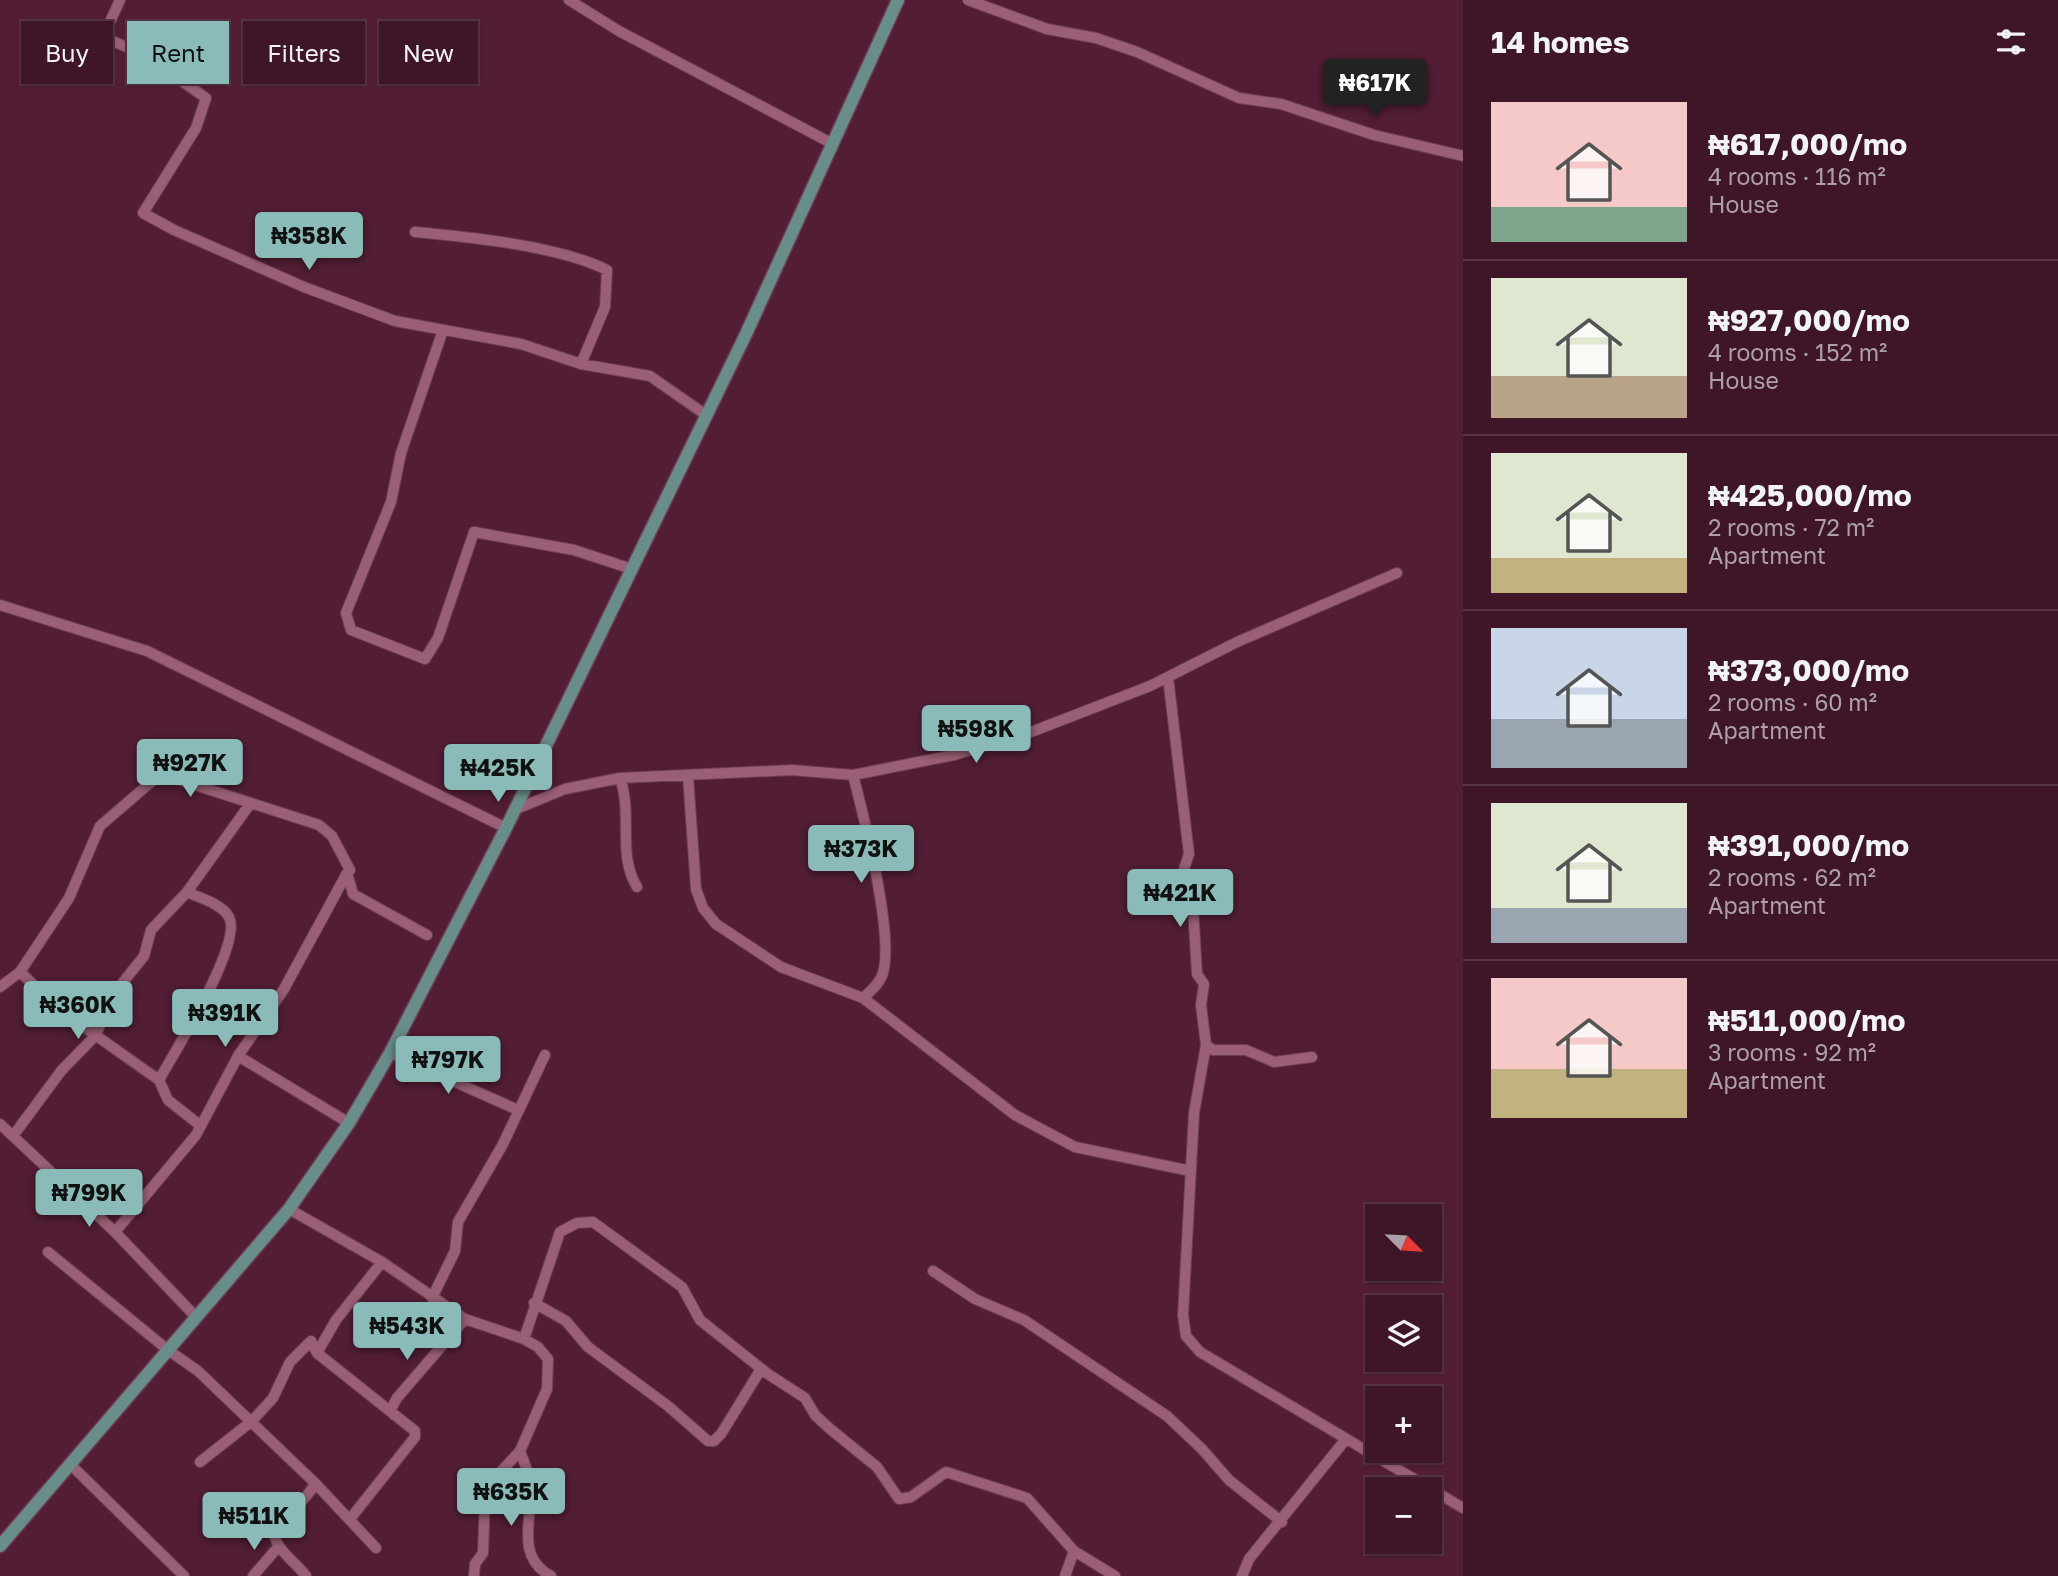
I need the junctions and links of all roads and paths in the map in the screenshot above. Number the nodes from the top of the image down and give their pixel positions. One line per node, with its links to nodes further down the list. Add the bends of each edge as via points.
1 (120, 0): 8 (street, via 103,37 143,54 206,98 196,128 143,213 304,287 395,321)
2 (569, 0): 5 (street)
3 (898, 0): 5 (main road)
4 (968, 0): 6 (street, via 1047,29 1137,52 1239,98 1281,104 1374,135)
5 (833, 144): 10 (main road)
6 (1463, 156)
7 (415, 232): 9 (street, via 575,257 607,270 605,307)
8 (443, 330): 9 (street, via 521,345); 11 (street, via 401,453 391,502 346,613 351,630 425,659 438,639 474,533 574,550)
9 (580, 364): 10 (street, via 650,376)
10 (706, 415): 11 (main road)
11 (632, 569): 19 (main road)
12 (1397, 573): 14 (street)
13 (0, 605): 20 (street, via 147,652)
14 (1168, 677): 15 (street, via 1031,732 954,755); 29 (street, via 1189,854 1184,869 1186,892 1193,908 1197,974 1204,984 1201,1005)
15 (853, 775): 16 (street, via 792,770); 27 (street, via 876,882 885,952 883,973)
16 (688, 776): 17 (street); 27 (street, via 696,889 703,908 716,924 781,967)
17 (620, 778): 19 (street, via 565,789); 22 (street, via 627,797 627,870)
18 (250, 804): 21 (street, via 327,830 350,870); 23 (street); 25 (street, via 171,776 157,777 100,826 69,898)
19 (514, 810): 20 (main road)
20 (506, 828): 30 (main road)
21 (347, 873): 24 (street, via 358,899); 32 (street, via 284,989)
22 (637, 887)
23 (187, 892): 28 (street, via 152,930 144,956 112,996); 34 (street, via 229,917 231,943)
24 (427, 935)
25 (20, 972): 26 (street); 28 (street)
26 (0, 987)
27 (863, 998): 40 (street, via 1014,1115 1075,1147)
28 (96, 1035): 34 (street); 39 (street, via 61,1071)
29 (1206, 1045): 33 (street, via 1213,1050 1246,1050 1274,1062); 40 (street, via 1194,1113)
30 (390, 1053): 35 (street); 36 (main road)
31 (545, 1055): 35 (street)
32 (238, 1056): 36 (street); 38 (street)
33 (1312, 1057)
34 (159, 1080): 38 (street, via 168,1100)
35 (518, 1110): 46 (street, via 458,1223 455,1251)
36 (349, 1123): 41 (main road)
37 (0, 1124): 39 (street)
38 (201, 1126): 42 (street)
39 (13, 1136): 42 (street)
40 (1191, 1171): 56 (street, via 1183,1315 1186,1336 1200,1352)
41 (289, 1209): 44 (street); 48 (main road)
42 (115, 1232): 48 (street)
43 (48, 1252): 51 (street)
44 (382, 1262): 46 (street); 52 (street, via 336,1320)
45 (933, 1271): 63 (street, via 975,1299 1024,1320 1167,1416 1229,1480)
46 (432, 1298): 49 (street)
47 (534, 1303): 50 (street); 53 (street, via 566,1321 588,1347 708,1441 721,1434); 53 (street, via 560,1231 593,1222 682,1287 700,1320)
48 (196, 1317): 51 (main road)
49 (465, 1319): 50 (street); 54 (street, via 397,1398 391,1409)
50 (524, 1339): 57 (street, via 548,1359 549,1375)
51 (168, 1350): 55 (street, via 198,1371); 59 (main road)
52 (317, 1353): 54 (street); 55 (street, via 311,1341 290,1362 273,1398)
53 (761, 1369): 67 (street, via 805,1398 815,1415 877,1467 899,1499 911,1497 946,1472 983,1486 1014,1491 1027,1498)
54 (394, 1415): 62 (street, via 411,1426 415,1437)
55 (251, 1421): 58 (street); 60 (street)
56 (1346, 1439): 61 (street); 63 (street)
57 (520, 1451): 71 (street, via 493,1480 485,1498 483,1553); 72 (street, via 531,1489 528,1543 542,1572)
58 (200, 1462)
59 (70, 1464): 64 (main road); 68 (street)
60 (315, 1483): 62 (street); 65 (street, via 279,1522 274,1532)
61 (1463, 1508)
62 (350, 1519): 66 (street)
63 (1282, 1522): 75 (street, via 1250,1559)
64 (0, 1546)
65 (278, 1547): 69 (street); 70 (street)
66 (376, 1548)
67 (1074, 1551): 73 (street); 74 (street)
68 (184, 1576)
69 (253, 1576)
70 (306, 1576)
71 (474, 1576)
72 (551, 1576)
73 (1065, 1576)
74 (1115, 1576)
75 (1242, 1576)

